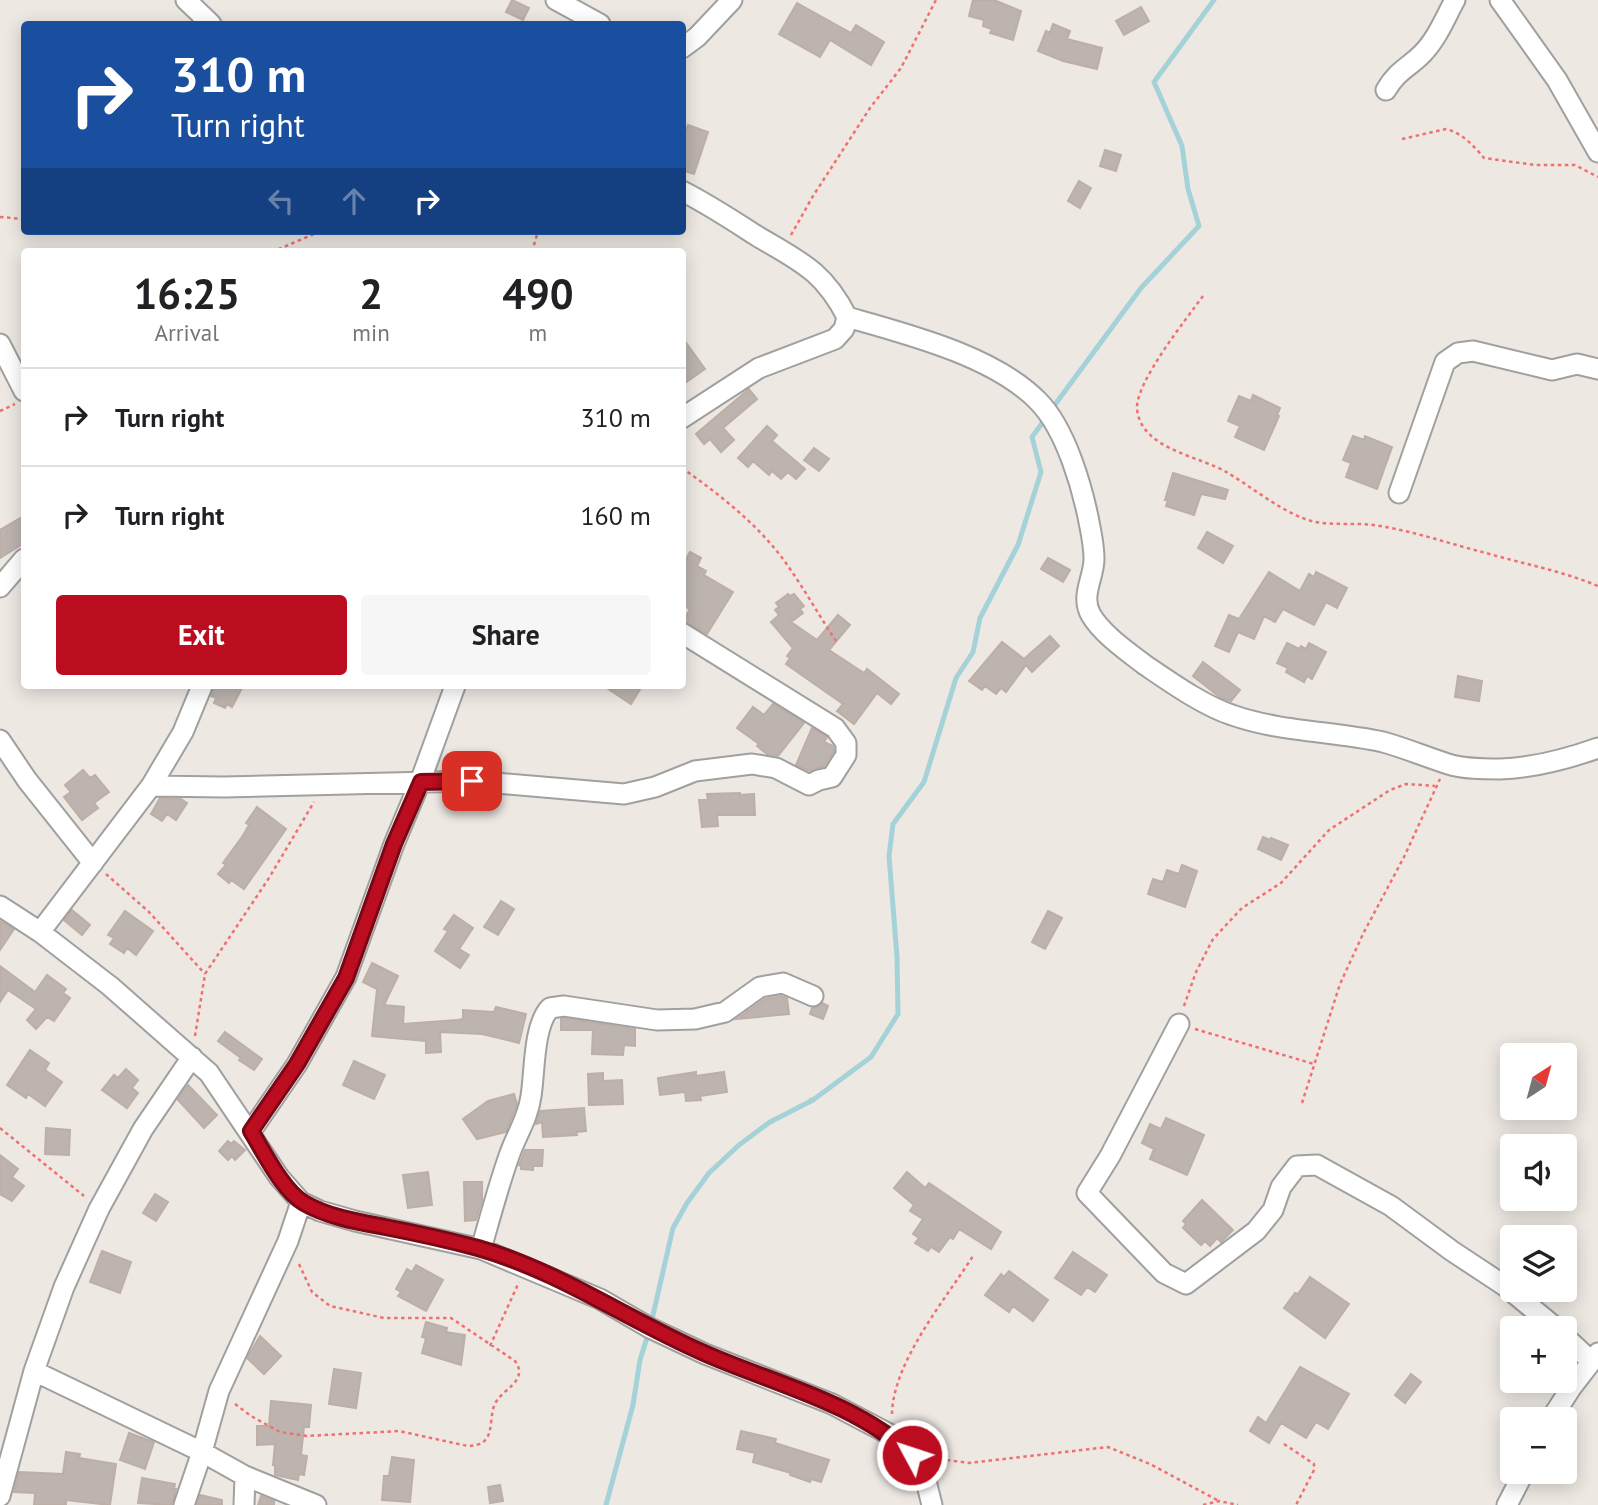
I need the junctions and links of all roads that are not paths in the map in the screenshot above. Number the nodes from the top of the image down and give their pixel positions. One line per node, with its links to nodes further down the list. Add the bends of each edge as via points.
1 (186, 0): 6 (street)
2 (556, 0): 7 (street)
3 (732, 0): 8 (street)
4 (1455, 0): 9 (street, via 1423,52)
5 (1500, 0): 10 (street, via 1557,80)
6 (208, 21)
7 (594, 21)
8 (686, 45)
9 (1386, 90)
10 (1598, 152)
11 (686, 193): 12 (street, via 783,249 826,282)
12 (847, 317): 16 (street, via 835,339 759,368); 24 (street, via 938,343 1012,381 1039,402 1061,435 1090,527 1094,561 1087,603 1091,615 1122,649 1159,674 1231,715 1381,742 1450,765 1501,769 1560,761)
13 (0, 344): 15 (street)
14 (1598, 369): 17 (street, via 1577,364 1552,370 1473,351 1458,353 1445,362)
15 (21, 385)
16 (686, 415)
17 (1399, 493)
18 (21, 562): 19 (street)
19 (0, 587)
20 (686, 636): 25 (street, via 835,729 846,743 846,755 832,777 808,785 776,768 727,766 695,771 624,794 472,781)
21 (201, 689): 26 (street, via 183,732)
22 (454, 689): 25 (street)
23 (0, 740): 27 (street)
24 (1598, 748)
25 (421, 782): 26 (street); 33 (street, via 346,978 297,1064)
26 (151, 786): 27 (street)
27 (93, 863): 29 (street)
28 (0, 906): 29 (street)
29 (40, 932): 32 (street)
30 (813, 996): 35 (street, via 783,983 760,987 726,1012 695,1019 657,1020 564,1006 550,1008 542,1021 525,1122 504,1169)
31 (1179, 1024): 36 (street, via 1087,1193 1164,1273 1186,1284 1256,1231 1297,1166 1317,1165 1391,1206)
32 (192, 1057): 33 (street); 39 (street, via 143,1129 99,1209)
33 (251, 1131): 34 (street, via 279,1177)
34 (301, 1202): 35 (street, via 355,1221); 41 (street, via 288,1241 219,1391)
35 (481, 1249): 48 (street, via 600,1299 705,1354 832,1404 891,1435 912,1455)
36 (1541, 1316)
37 (1577, 1345): 38 (street)
38 (1594, 1357): 40 (street)
39 (34, 1371): 41 (street); 44 (street)
40 (1559, 1407)
41 (202, 1452): 42 (street); 45 (street)
42 (245, 1476): 46 (street); 47 (street)
43 (1518, 1484): 49 (street)
44 (0, 1496)
45 (184, 1505)
46 (244, 1505)
47 (316, 1505)
48 (932, 1505)
49 (1507, 1505)

